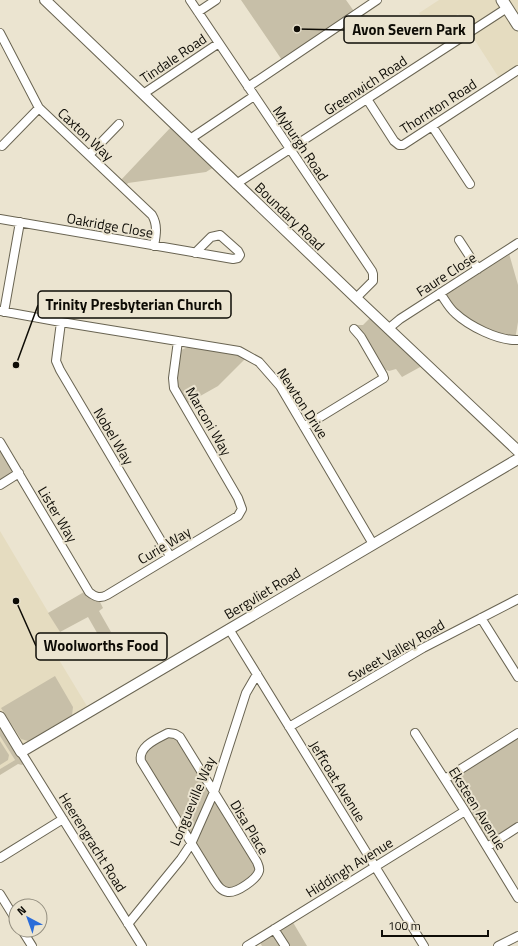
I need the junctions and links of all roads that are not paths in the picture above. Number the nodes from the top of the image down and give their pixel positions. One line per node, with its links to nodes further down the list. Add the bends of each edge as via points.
1 (44, 0): 12 (street, Boundary Road)
2 (190, 0): 6 (street, Myburgh Road)
3 (216, 0): 6 (street)
4 (377, 0): 11 (street)
5 (505, 4): 7 (main road); 14 (street, Greenwich Road)
6 (198, 12): 9 (street, Myburgh Road)
7 (518, 25)
8 (0, 33): 15 (street, Caxton Way)
9 (219, 42): 11 (street, Myburgh Road); 12 (street, Tindale Road)
10 (518, 70): 17 (street, Thornton Road)
11 (248, 87): 13 (street, Myburgh Road)
12 (143, 94): 18 (street, Boundary Road)
13 (254, 96): 18 (street); 20 (street, Myburgh Road)
14 (367, 99): 17 (street, Thornton Road, via 399,145 407,143); 20 (street, Greenwich Road)
15 (39, 108): 19 (street); 21 (street, Caxton Way)
16 (119, 124): 21 (street)
17 (432, 126): 23 (street)
18 (190, 139): 22 (street, Boundary Road)
19 (2, 146)
20 (290, 149): 22 (street, Greenwich Road); 32 (street, Myburgh Road, via 373,274 371,284)
21 (89, 155): 28 (street, Caxton Way, via 152,215 156,221)
22 (236, 184): 32 (street, Boundary Road)
23 (470, 184)
24 (0, 219): 25 (street, Oakridge Close)
25 (20, 222): 28 (street, Oakridge Close); 33 (street)
26 (459, 240): 30 (street)
27 (518, 243): 30 (street, Faure Close)
28 (154, 246): 29 (street, Oakridge Close)
29 (195, 253): 29 (street, Oakridge Close, via 233,259 240,255 222,236 217,235 211,237)
30 (478, 269): 31 (street, Faure Close)
31 (440, 293): 36 (street, Faure Close); 37 (street, via 455,313 468,323 494,335)
32 (356, 298): 36 (street, Boundary Road)
33 (2, 312): 34 (street, Newton Drive)
34 (61, 322): 38 (street, Newton Drive); 47 (street, Nobel Way, via 56,361 60,370)
35 (354, 329): 39 (street, via 384,378)
36 (388, 329): 41 (street, Boundary Road)
37 (518, 340)
38 (178, 341): 39 (street, Newton Drive, via 239,350 259,362 275,380); 45 (street, Marconi Way, via 174,388)
39 (304, 427): 46 (street, Newton Drive)
40 (0, 442): 43 (street, Lister Way)
41 (518, 451)
42 (518, 459): 46 (street, Bergvliet Road)
43 (19, 473): 44 (street); 48 (street, Lister Way, via 87,589)
44 (0, 485)
45 (242, 509): 47 (street, Curie Way, via 238,516)
46 (373, 544): 51 (street, Bergvliet Road)
47 (170, 556): 48 (street, Curie Way, via 107,595)
48 (96, 597)
49 (518, 599): 50 (street, Sweet Valley Road)
50 (481, 618): 53 (street); 55 (street, Sweet Valley Road, via 422,648)
51 (229, 629): 52 (street, Jeffcoat Avenue); 58 (street, Bergvliet Road)
52 (256, 674): 55 (street, Jeffcoat Avenue); 60 (street, Longueville Way, via 242,703)
53 (518, 677)
54 (0, 717): 58 (street)
55 (289, 727): 67 (street, Jeffcoat Avenue)
56 (415, 733): 59 (street, Eksteen Avenue)
57 (518, 733): 59 (street)
58 (21, 752): 62 (street, Heerengracht Road)
59 (445, 779): 61 (street, Eksteen Avenue)
60 (214, 792): 64 (street, Longueville Way); 64 (street, Disa Place, via 257,862 259,872 238,890 224,891); 64 (street, via 180,737 168,733 142,751 140,756 144,767)
61 (465, 811): 65 (street, Eksteen Avenue); 67 (street, Hiddingh Avenue)
62 (63, 819): 66 (street); 71 (street, Heerengracht Road)
63 (518, 827): 65 (street)
64 (191, 844): 71 (street, Longueville Way)
65 (487, 847): 69 (street, Eksteen Avenue)
66 (0, 858)
67 (376, 866): 72 (street, Hiddingh Avenue); 77 (street, Jeffcoat Avenue)
68 (0, 894): 70 (street)
69 (518, 898)
70 (8, 907)
71 (128, 924): 74 (street, Heerengracht Road)
72 (274, 929): 75 (street, Hiddingh Avenue); 76 (street)
73 (518, 936): 78 (street)
74 (142, 946)
75 (247, 946)
76 (285, 946)
77 (424, 946)
78 (498, 946)

